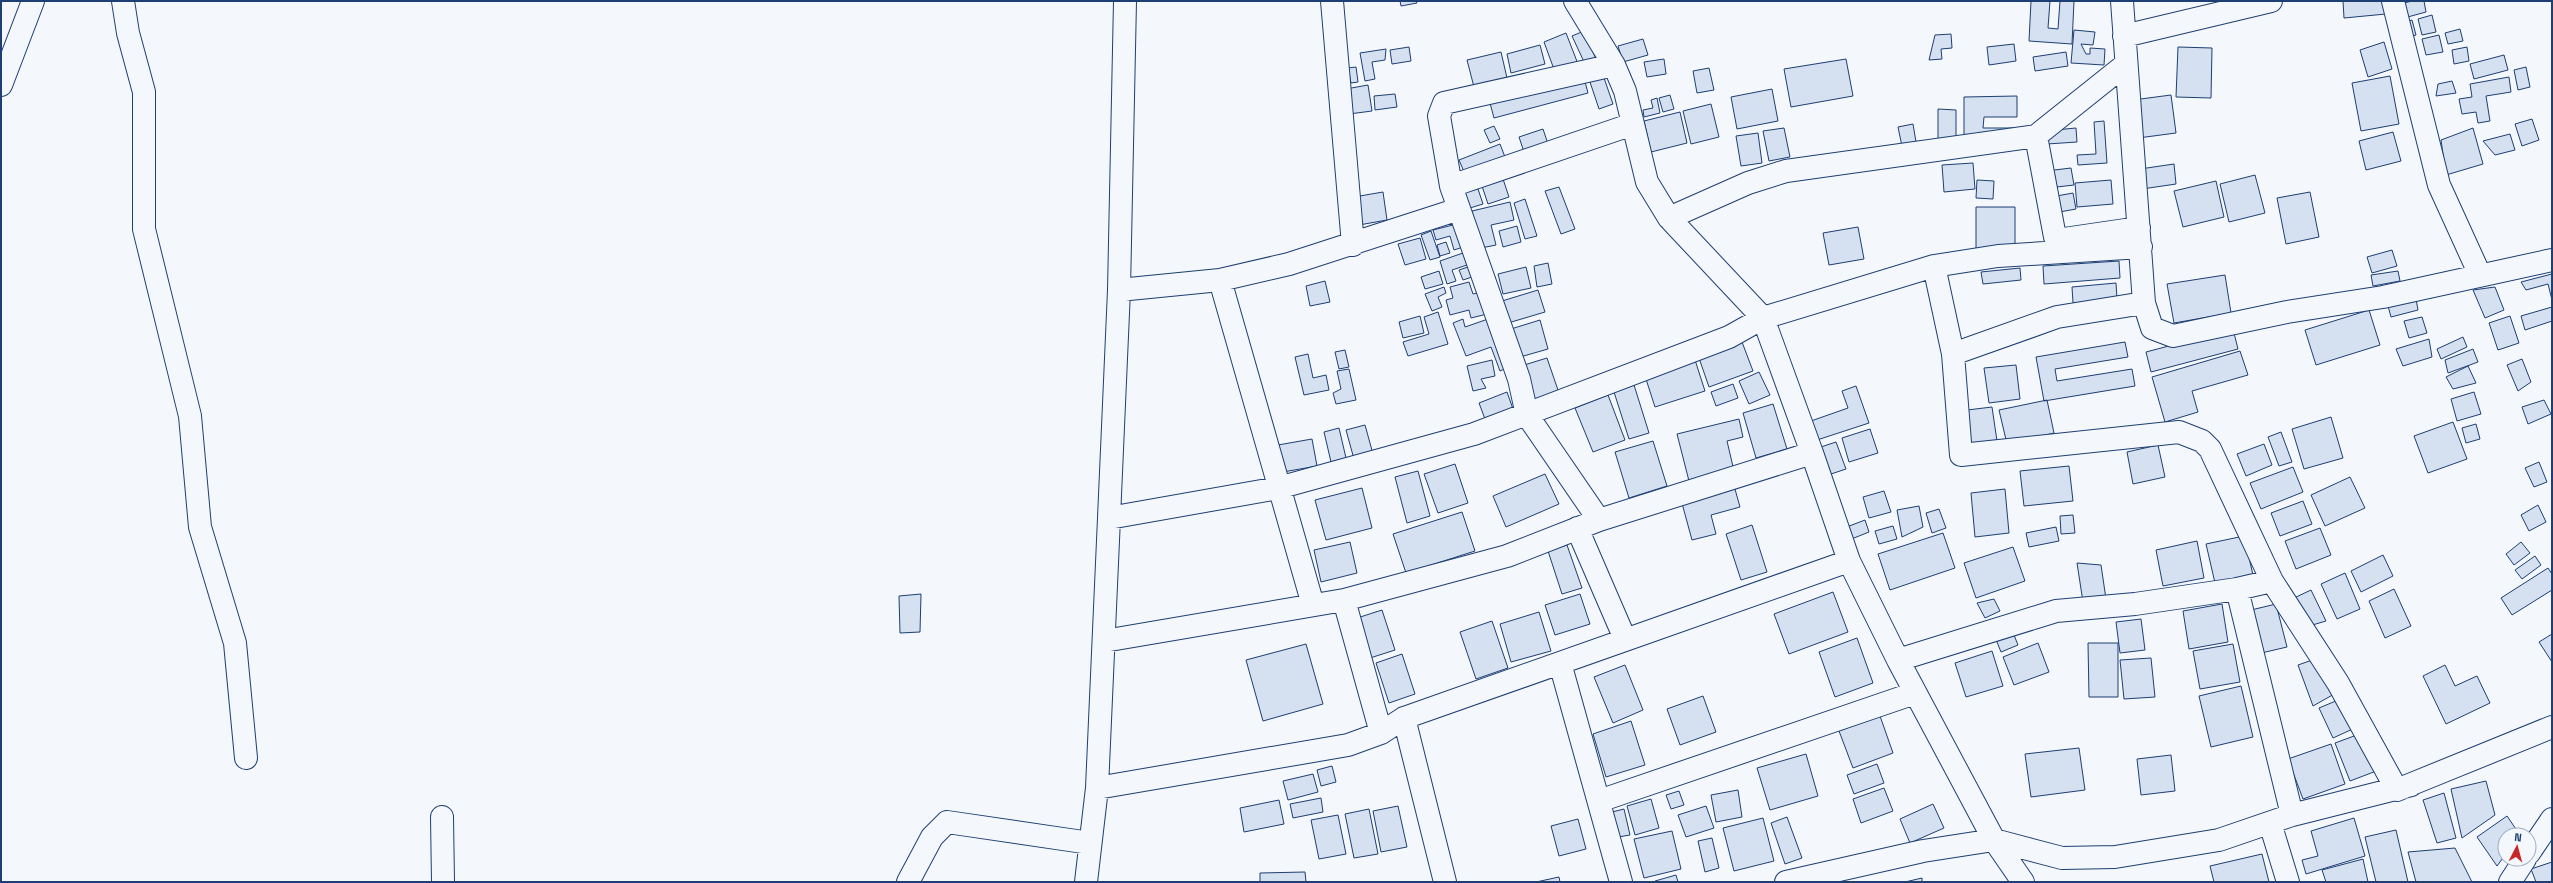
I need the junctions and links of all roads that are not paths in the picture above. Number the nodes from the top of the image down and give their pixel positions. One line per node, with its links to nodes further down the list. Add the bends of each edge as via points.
1 (34, 1): 12 (street)
2 (123, 1): 48 (street, via 128,33 144,92 144,229 190,416 200,527 235,643)
3 (1125, 1): 24 (street)
4 (1332, 1): 19 (street)
5 (1575, 1): 11 (street)
6 (2122, 1): 9 (street)
7 (2271, 1): 9 (street)
8 (2394, 1): 22 (street, via 2439,185)
9 (2124, 36): 10 (street)
10 (2126, 64): 14 (street); 18 (street)
11 (1614, 65): 13 (street, via 1625,91); 15 (street, via 1444,103 1439,116)
12 (1, 85)
13 (1633, 124): 15 (street); 17 (street, via 1647,182)
14 (2036, 136): 17 (street, via 1786,171 1748,183); 18 (street, via 2055,237)
15 (1451, 186): 16 (street)
16 (1459, 210): 19 (street); 28 (street, via 1519,380)
17 (1669, 218): 26 (street)
18 (2140, 237): 21 (street); 25 (street)
19 (1353, 245): 23 (street, via 1289,264)
20 (2552, 260): 22 (street)
21 (1934, 266): 26 (street); 27 (street)
22 (2480, 275): 25 (street, via 2383,297 2287,312 2173,336 2152,328)
23 (1220, 280): 24 (street); 30 (street)
24 (1119, 290): 31 (street)
25 (2144, 303): 27 (street, via 2057,317)
26 (1763, 318): 28 (street, via 1729,337); 29 (street)
27 (1954, 354): 35 (street, via 1962,455 2179,432 2202,441 2210,449)
28 (1527, 415): 30 (street, via 1474,434); 32 (street)
29 (1812, 453): 32 (street); 34 (street)
30 (1278, 488): 31 (street); 38 (street)
31 (1109, 518): 40 (street)
32 (1599, 520): 33 (street)
33 (1577, 528): 37 (street, via 1507,556); 39 (street)
34 (1849, 561): 39 (street); 41 (street)
35 (2272, 582): 36 (street); 50 (street, via 2338,683)
36 (2237, 589): 41 (street, via 2135,604 2056,611); 52 (street)
37 (1344, 600): 38 (street); 47 (street)
38 (1313, 605): 40 (street)
39 (1626, 639): 42 (street)
40 (1104, 641): 49 (street)
41 (1898, 660): 43 (street)
42 (1560, 663): 44 (street); 51 (street)
43 (1916, 693): 51 (street); 56 (street)
44 (1404, 718): 47 (street); 63 (street)
45 (2552, 727): 50 (street)
46 (2552, 732): 50 (street, via 2522,746)
47 (1381, 733): 49 (street, via 1348,745)
48 (246, 758)
49 (1097, 788): 58 (street)
50 (2397, 790): 52 (street)
51 (1599, 801): 64 (street)
52 (2292, 815): 55 (street)
53 (442, 817): 60 (street)
54 (2552, 819): 57 (street)
55 (2270, 823): 56 (street, via 2219,840 2115,857 2062,858); 67 (street)
56 (1994, 840): 65 (street, via 1923,851); 66 (street)
57 (2537, 841)
58 (1090, 843): 61 (street, via 947,822 932,836); 62 (street)
59 (2520, 867): 68 (street)
60 (443, 882)
61 (908, 882)
62 (1086, 882)
63 (1445, 882)
64 (1621, 882)
65 (1786, 882)
66 (2023, 882)
67 (2288, 882)
68 (2510, 882)

